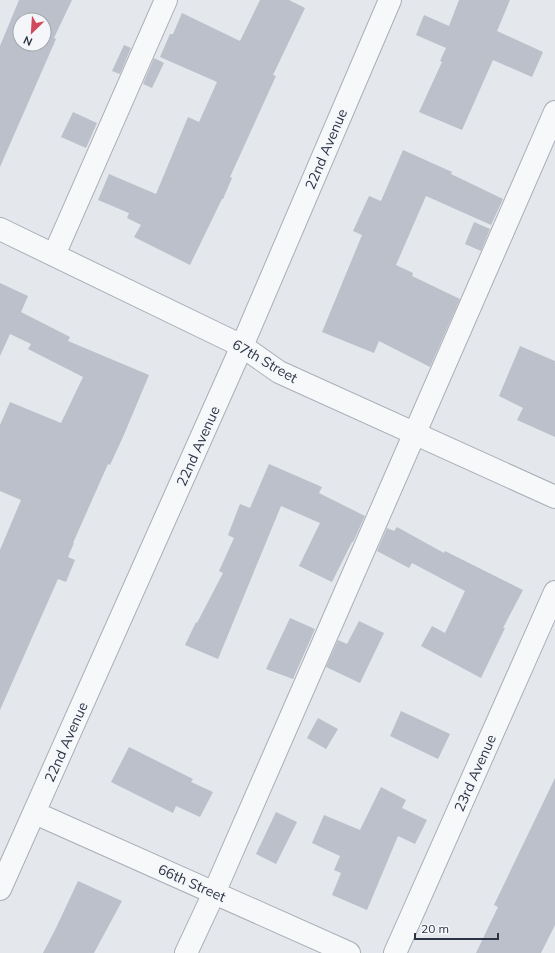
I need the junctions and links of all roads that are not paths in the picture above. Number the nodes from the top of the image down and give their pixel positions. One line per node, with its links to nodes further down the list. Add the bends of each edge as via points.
1 (166, 0): 5 (street)
2 (390, 0): 6 (street, 22nd Avenue)
3 (555, 112): 7 (street)
4 (0, 229): 5 (street, 67th Street)
5 (54, 255): 6 (street, 67th Street)
6 (242, 346): 7 (street, 67th Street, via 279,372); 10 (street, 22nd Avenue)
7 (414, 433): 8 (street, 67th Street); 12 (street)
8 (555, 497)
9 (555, 592): 15 (street, 23rd Avenue)
10 (35, 813): 11 (street, 22nd Avenue); 12 (street, 66th Street)
11 (0, 889)
12 (214, 893): 13 (street); 14 (street, 66th Street)
13 (186, 953)
14 (349, 953)
15 (395, 953)

